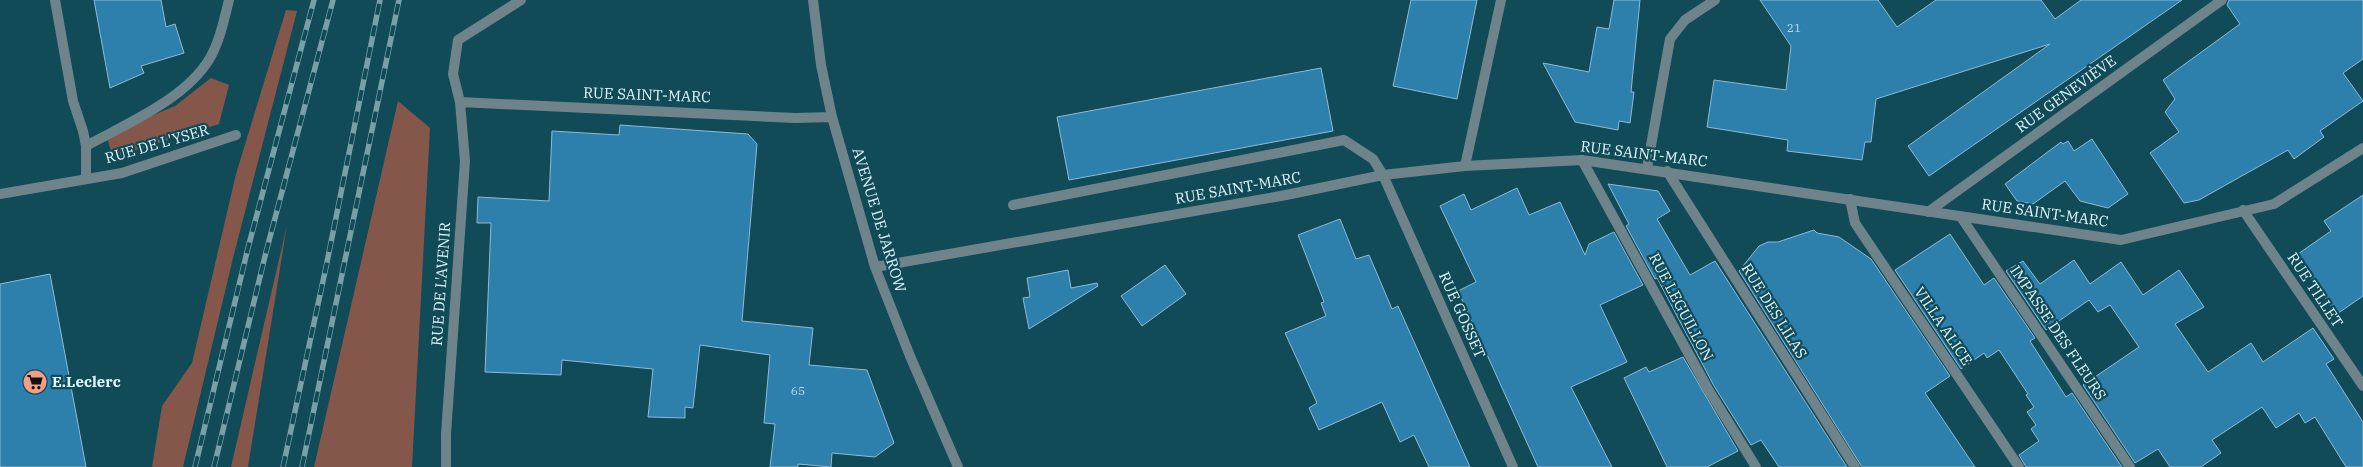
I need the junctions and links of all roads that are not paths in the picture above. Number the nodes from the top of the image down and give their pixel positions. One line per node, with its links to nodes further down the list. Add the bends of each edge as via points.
1 (55, 0): 11 (street, via 73,101)
2 (229, 0): 11 (street, RUE DE L'YSER, via 209,59 187,85 162,104)
3 (521, 0): 8 (street, via 458,40 453,74)
4 (813, 0): 9 (street, AVENUE DE JARROW, via 821,65)
5 (1501, 0): 14 (street)
6 (1715, 0): 15 (street, via 1685,20 1670,39)
7 (2222, 0): 23 (street, RUE GENEVIÈVE)
8 (460, 102): 9 (street, RUE SAINT-MARC); 27 (street, RUE DE L'AVENIR, via 465,161)
9 (832, 117): 25 (street, AVENUE DE JARROW)
10 (236, 135): 18 (street, RUE DE L'YSER, via 122,173)
11 (86, 146): 18 (street, RUE DE L'YSER)
12 (2363, 148): 22 (street, RUE SAINT-MARC, via 2274,204)
13 (1582, 160): 14 (street, RUE SAINT-MARC); 15 (street, RUE SAINT-MARC); 30 (street, RUE LEGUILLON, via 1708,389)
14 (1465, 166): 17 (street, RUE SAINT-MARC)
15 (1647, 168): 16 (street, RUE SAINT-MARC)
16 (1667, 171): 20 (street, RUE SAINT-MARC); 31 (street, RUE DES LILAS)
17 (1383, 175): 21 (street, RUE GOSSET, via 1372,159 1344,140); 25 (street, RUE SAINT-MARC); 29 (street, RUE GOSSET)
18 (86, 178): 19 (street, RUE DE L'YSER)
19 (0, 194)
20 (1850, 199): 23 (street, RUE SAINT-MARC); 32 (street, VILLA ALICE, via 1855,223)
21 (1013, 205)
22 (2243, 210): 24 (street, RUE SAINT-MARC, via 2121,240); 26 (street, RUE TILLET)
23 (1928, 212): 24 (street, RUE SAINT-MARC)
24 (1961, 217): 33 (street, IMPASSE DES FLEURS)
25 (875, 267): 28 (street, AVENUE DE JARROW)
26 (2363, 386)
27 (446, 467)
28 (958, 467)
29 (1513, 467)
30 (1756, 467)
31 (1855, 467)
32 (2019, 467)
33 (2130, 467)

